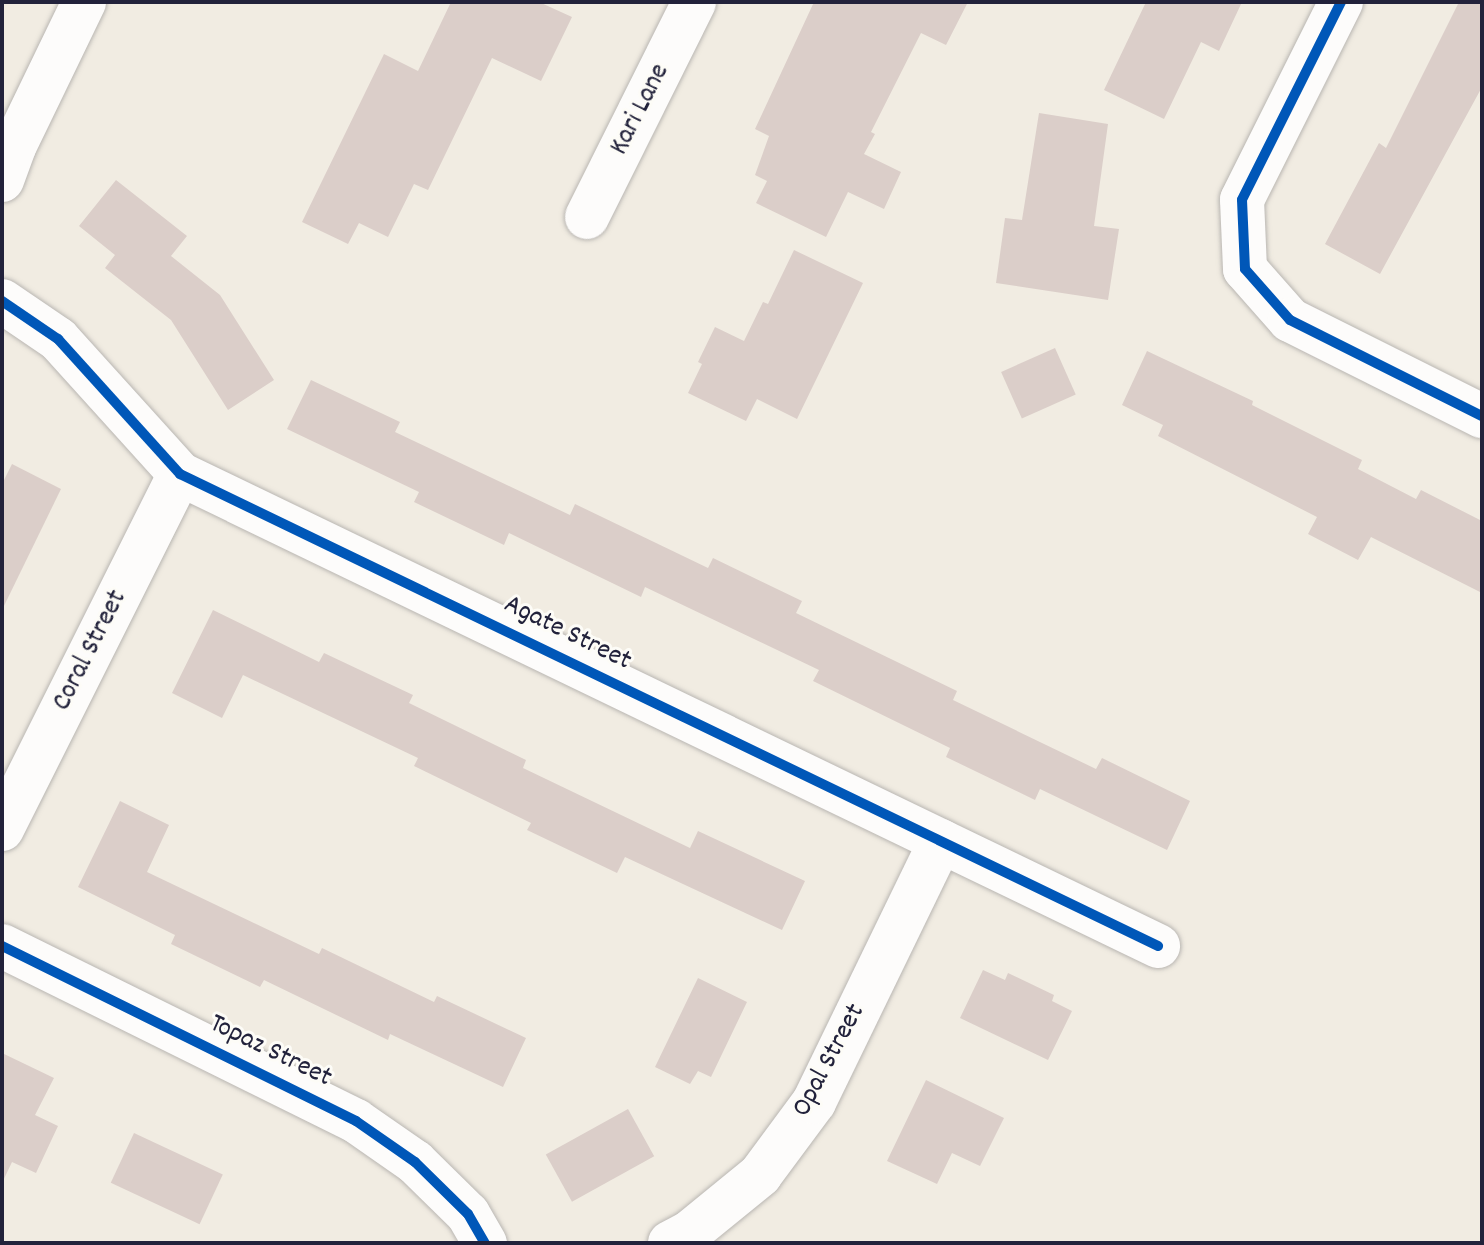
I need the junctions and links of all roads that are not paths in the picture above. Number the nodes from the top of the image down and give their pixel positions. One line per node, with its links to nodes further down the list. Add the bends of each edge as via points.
1 (84, 2): 4 (street)
2 (694, 2): 5 (street, Kari Lane)
3 (1341, 2): 7 (street, via 1242,200 1245,269 1290,320)
4 (2, 180)
5 (587, 217)
6 (2, 301): 8 (street, Agate Street, via 58,339)
7 (1482, 416)
8 (180, 474): 9 (street, Coral Street); 10 (street, Agate Street)
9 (2, 829)
10 (941, 841): 12 (street, Agate Street); 14 (street, Opal Street, via 814,1102 760,1175)
11 (2, 946): 13 (street, Topaz Street, via 356,1121 415,1162 468,1214)
12 (1158, 946)
13 (485, 1243)
14 (670, 1243)

